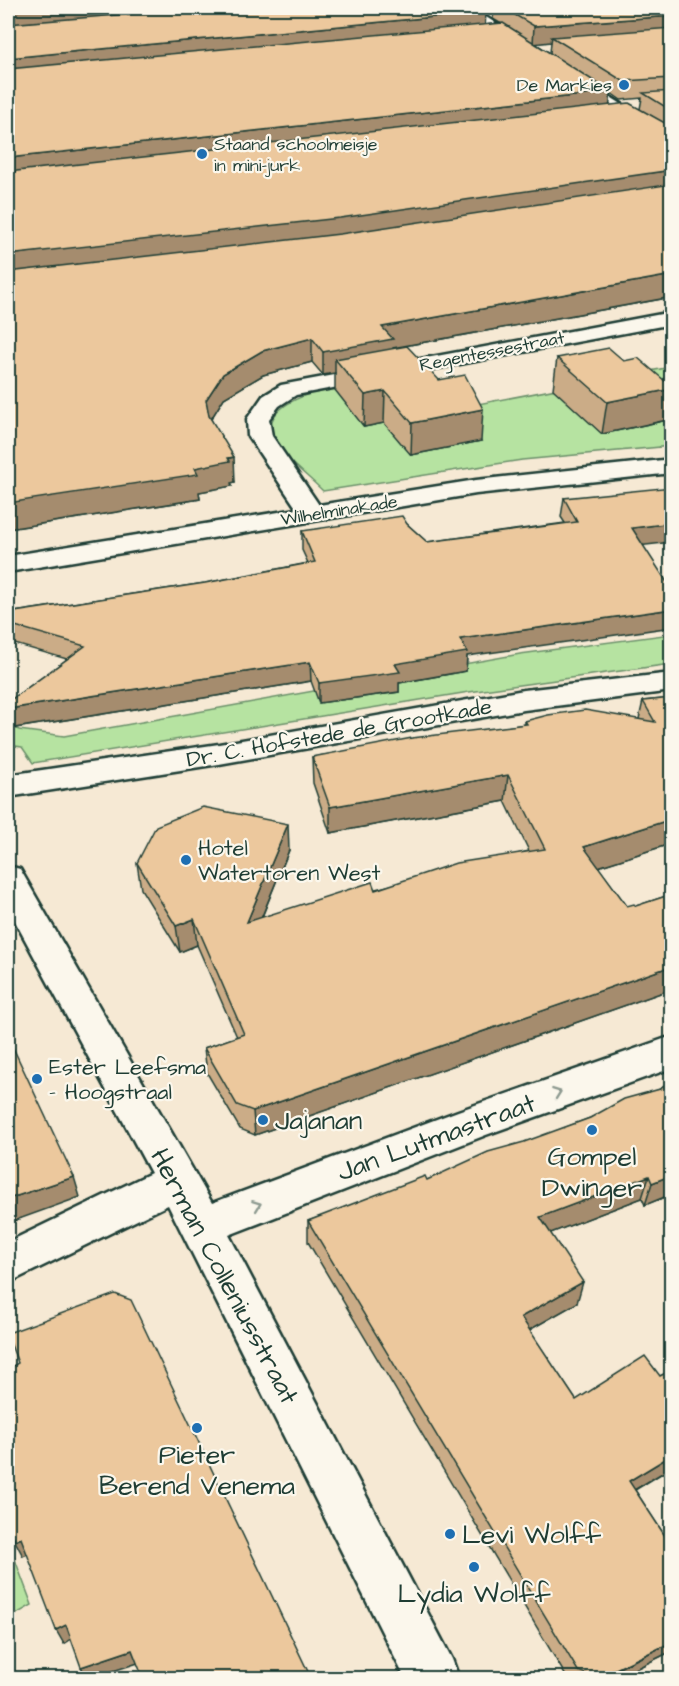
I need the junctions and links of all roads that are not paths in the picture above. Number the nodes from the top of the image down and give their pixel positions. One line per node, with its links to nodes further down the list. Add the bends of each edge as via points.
1 (469, 11): 2 (street); 3 (street)
2 (494, 12)
3 (505, 34): 4 (street); 5 (street)
4 (481, 36)
5 (536, 52)
6 (558, 68): 8 (street)
7 (582, 101): 8 (street)
8 (620, 108): 9 (street)
9 (672, 142)
10 (672, 318): 12 (street, Regentessestraat, via 289,390 271,401 258,419 260,436)
11 (672, 465): 12 (street, Wilhelminakade, via 476,488)
12 (313, 514): 13 (street, Wilhelminakade)
13 (8, 564)
14 (672, 682): 15 (street, Dr. C. Hofstede de Grootkade, via 524,700 219,754)
15 (8, 786)
16 (8, 878): 18 (street, Herman Colleniusstraat)
17 (672, 1052): 19 (street, Jan Lutmastraat, one-way to 17)
18 (176, 1181): 19 (street, Herman Colleniusstraat); 20 (street)
19 (202, 1226): 21 (street, Herman Colleniusstraat)
20 (8, 1263)
21 (433, 1678)

